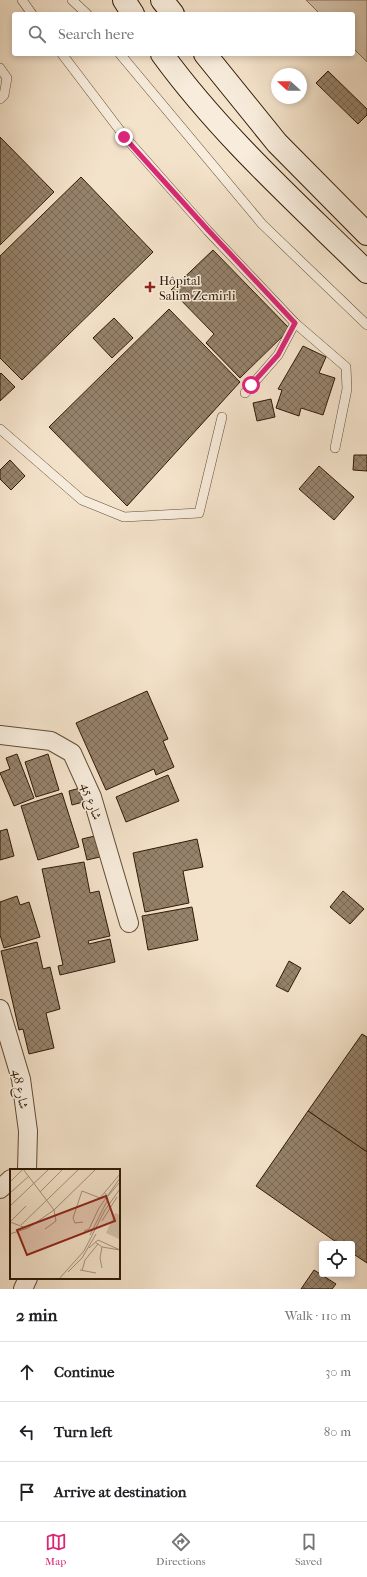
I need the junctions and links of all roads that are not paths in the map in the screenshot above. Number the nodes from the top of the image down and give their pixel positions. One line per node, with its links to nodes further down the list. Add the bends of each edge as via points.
1 (22, 0): 5 (lane)
2 (72, 0): 6 (lane)
3 (124, 0): 7 (main road)
4 (162, 0): 8 (main road)
5 (31, 12)
6 (85, 12)
7 (132, 12)
8 (171, 12)
9 (63, 56): 17 (lane, via 124,137)
10 (122, 56): 18 (lane, via 262,224)
11 (163, 56): 16 (main road, via 235,142)
12 (207, 56): 15 (main road, via 277,144)
13 (0, 68): 14 (lane, via 7,78 4,95)
14 (0, 99)
15 (367, 234)
16 (367, 272)
17 (295, 323): 19 (lane, via 278,355); 22 (lane, via 346,367 347,389)
18 (367, 325)
19 (245, 393)
20 (222, 417): 21 (lane, via 199,513 124,517 82,500)
21 (0, 429)
22 (335, 448)
23 (0, 735): 24 (street, شارع 45, via 51,741 72,753 92,797)
24 (129, 923)
25 (0, 1009): 26 (street, شارع 48, via 21,1079 28,1131)
26 (25, 1168)
27 (10, 1181): 28 (street)
28 (0, 1189)
29 (28, 1279): 30 (street)
30 (23, 1289)

